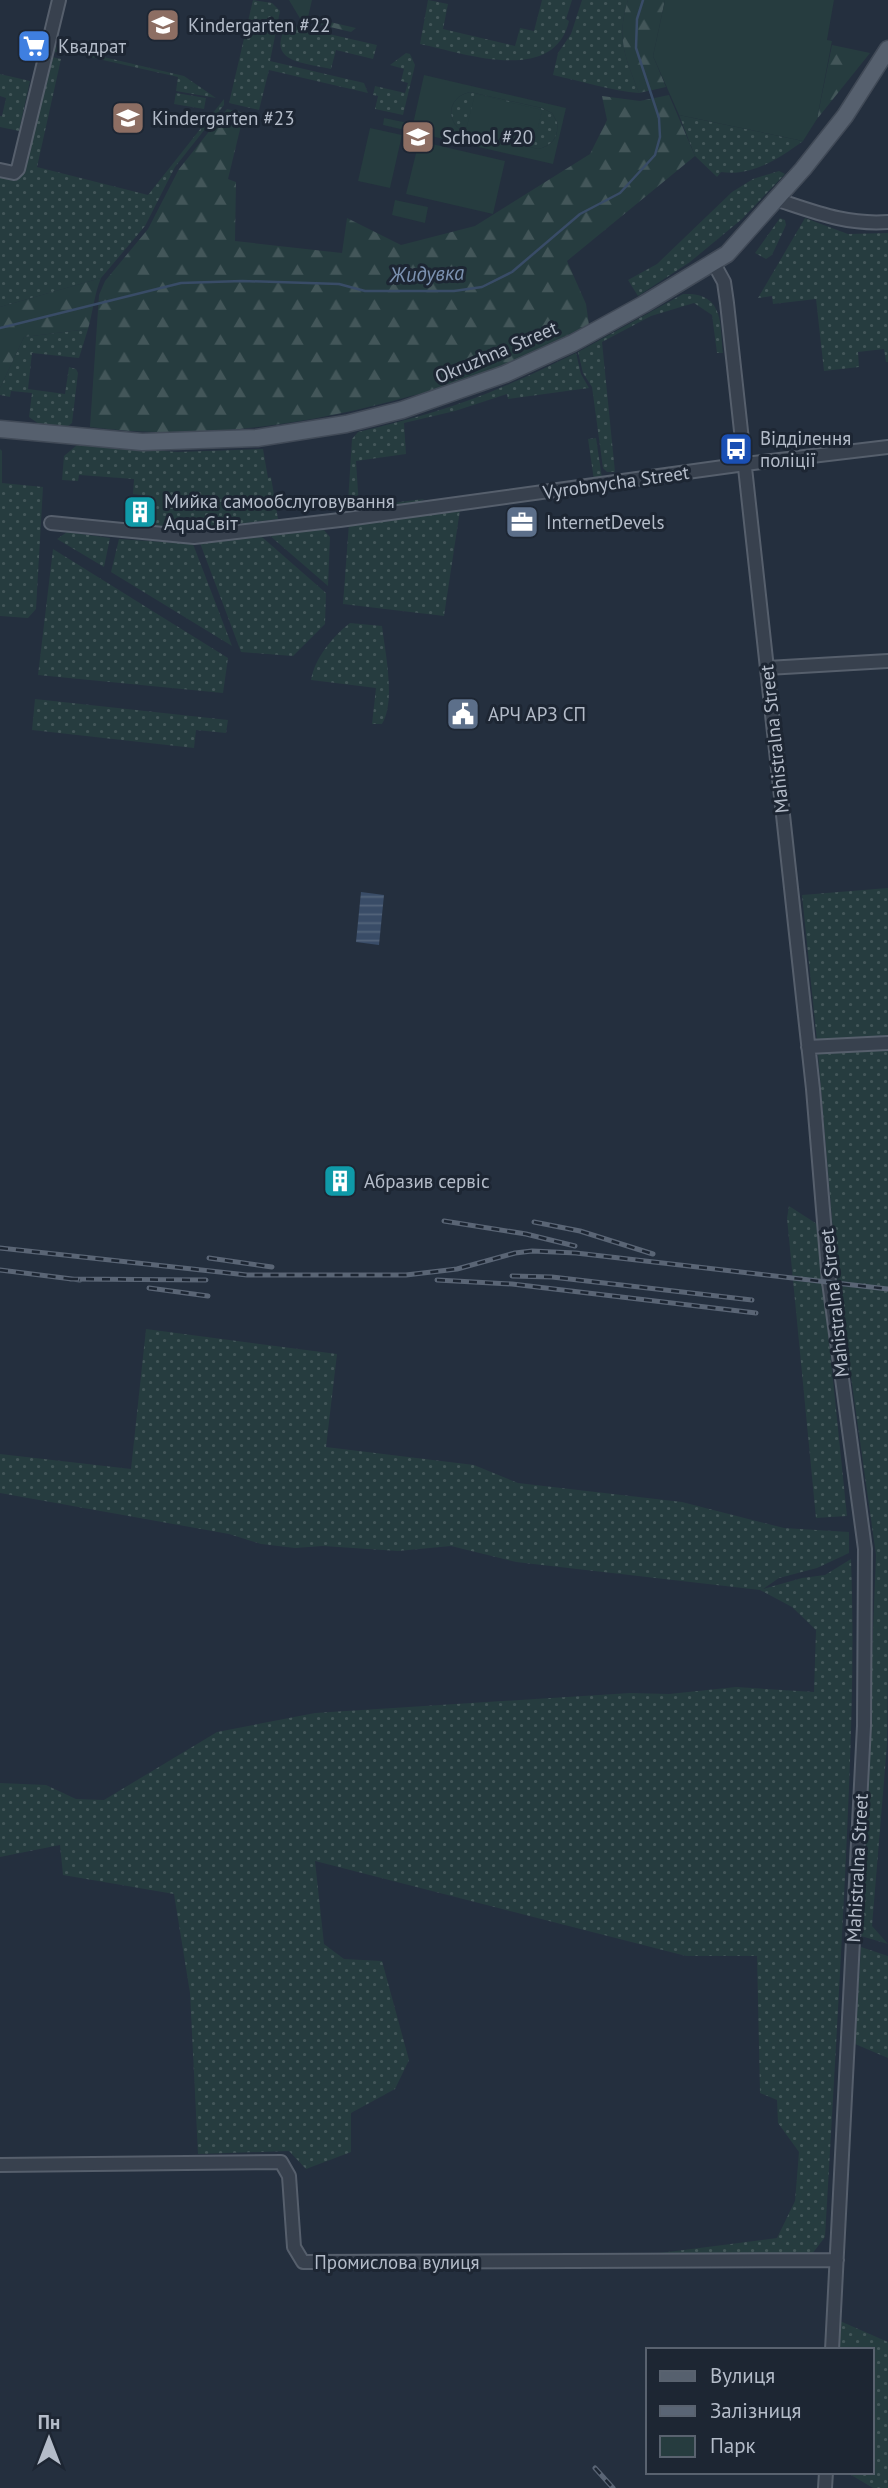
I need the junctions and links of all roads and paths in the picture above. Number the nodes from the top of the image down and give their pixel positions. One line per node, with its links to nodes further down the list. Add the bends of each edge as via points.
1 (58, 0): 3 (street, via 18,169 14,173)
2 (888, 49): 4 (main road, Okruzhna Street, via 845,116)
3 (0, 170)
4 (775, 199): 5 (street, via 834,219); 6 (main road, Okruzhna Street, via 727,254)
5 (888, 222)
6 (713, 262): 7 (main road, Okruzhna Street, via 625,315 505,374 436,400 346,424 257,438 142,442); 9 (street, Mahistralna Street, via 724,282)
7 (0, 429)
8 (888, 447): 9 (street, Vyrobnycha Street)
9 (745, 464): 10 (street, Vyrobnycha Street, via 194,537); 12 (street, Mahistralna Street)
10 (51, 523)
11 (888, 661): 12 (street)
12 (767, 668): 14 (street, Mahistralna Street)
13 (888, 1043): 14 (street)
14 (808, 1047): 16 (street, Mahistralna Street, via 829,1282 865,1549 864,1726)
15 (0, 2165): 16 (street, Промислова вулиця, via 281,2162 289,2176 293,2247 303,2262)
16 (837, 2260): 17 (street, Mahistralna Street)
17 (832, 2348)

